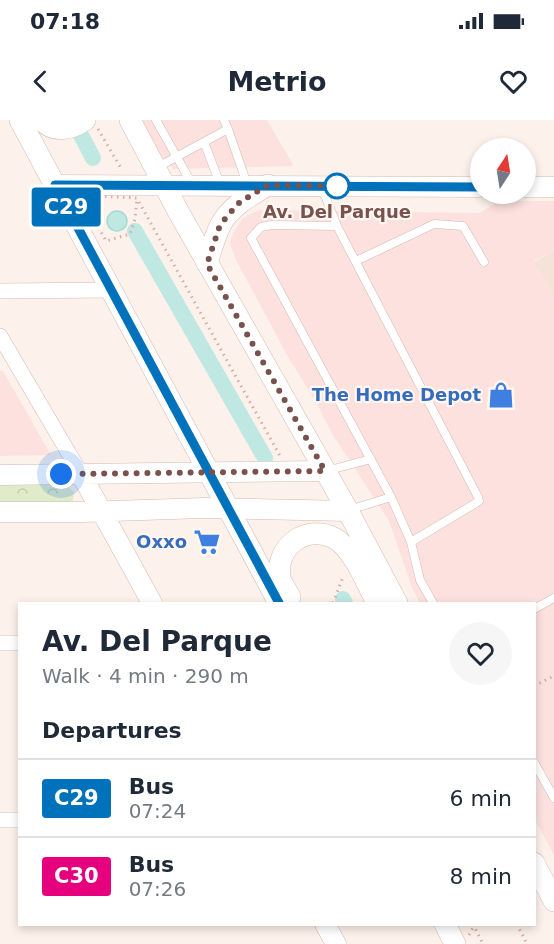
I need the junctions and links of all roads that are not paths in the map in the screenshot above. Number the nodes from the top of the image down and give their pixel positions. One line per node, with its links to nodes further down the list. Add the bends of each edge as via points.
1 (20, 120): 11 (main road)
2 (42, 120): 6 (main road, via 54,128)
3 (130, 120): 10 (main road)
4 (156, 120): 9 (lane)
5 (224, 120): 7 (lane)
6 (80, 123)
7 (228, 129): 8 (lane); 14 (lane)
8 (204, 142): 9 (lane); 13 (lane)
9 (178, 156): 10 (lane); 12 (lane)
10 (160, 176): 11 (street, via 129,185); 12 (street); 22 (main road)
11 (55, 185): 23 (main road)
12 (192, 185): 13 (street)
13 (221, 185): 14 (street)
14 (257, 185): 15 (street); 22 (main road, via 220,225)
15 (321, 186): 16 (street); 19 (lane)
16 (470, 187)
17 (536, 187): 18 (street)
18 (554, 188)
19 (338, 226): 20 (lane); 26 (lane, via 272,225 261,227 251,238)
20 (356, 261): 21 (lane, via 434,224 463,226); 36 (lane, via 479,501)
21 (484, 262)
22 (207, 264): 27 (main road)
23 (112, 290): 24 (street); 29 (main road)
24 (0, 291)
25 (0, 336): 28 (street)
26 (371, 459): 27 (lane); 31 (lane)
27 (325, 471): 29 (street); 33 (main road)
28 (81, 474): 29 (street); 30 (street); 35 (street)
29 (211, 474): 32 (main road)
30 (0, 475)
31 (391, 497): 33 (lane); 36 (lane)
32 (230, 508): 33 (street); 35 (street); 39 (main road)
33 (348, 511): 42 (main road)
34 (0, 512): 35 (street)
35 (102, 512): 38 (street)
36 (411, 542): 43 (lane, via 420,580)
37 (554, 598): 44 (lane)
38 (151, 602)
39 (278, 602)
40 (292, 602): 41 (main road, via 279,577 282,557 292,542 318,533 335,538 348,549)
41 (376, 602)
42 (396, 602)
43 (432, 602)
44 (536, 608)
45 (0, 643): 46 (street)
46 (18, 643)
47 (536, 766): 48 (lane)
48 (554, 798)
49 (0, 820): 50 (street)
50 (18, 820)
51 (536, 867): 52 (main road)
52 (554, 901)
53 (446, 926): 54 (main road)
54 (455, 944)

